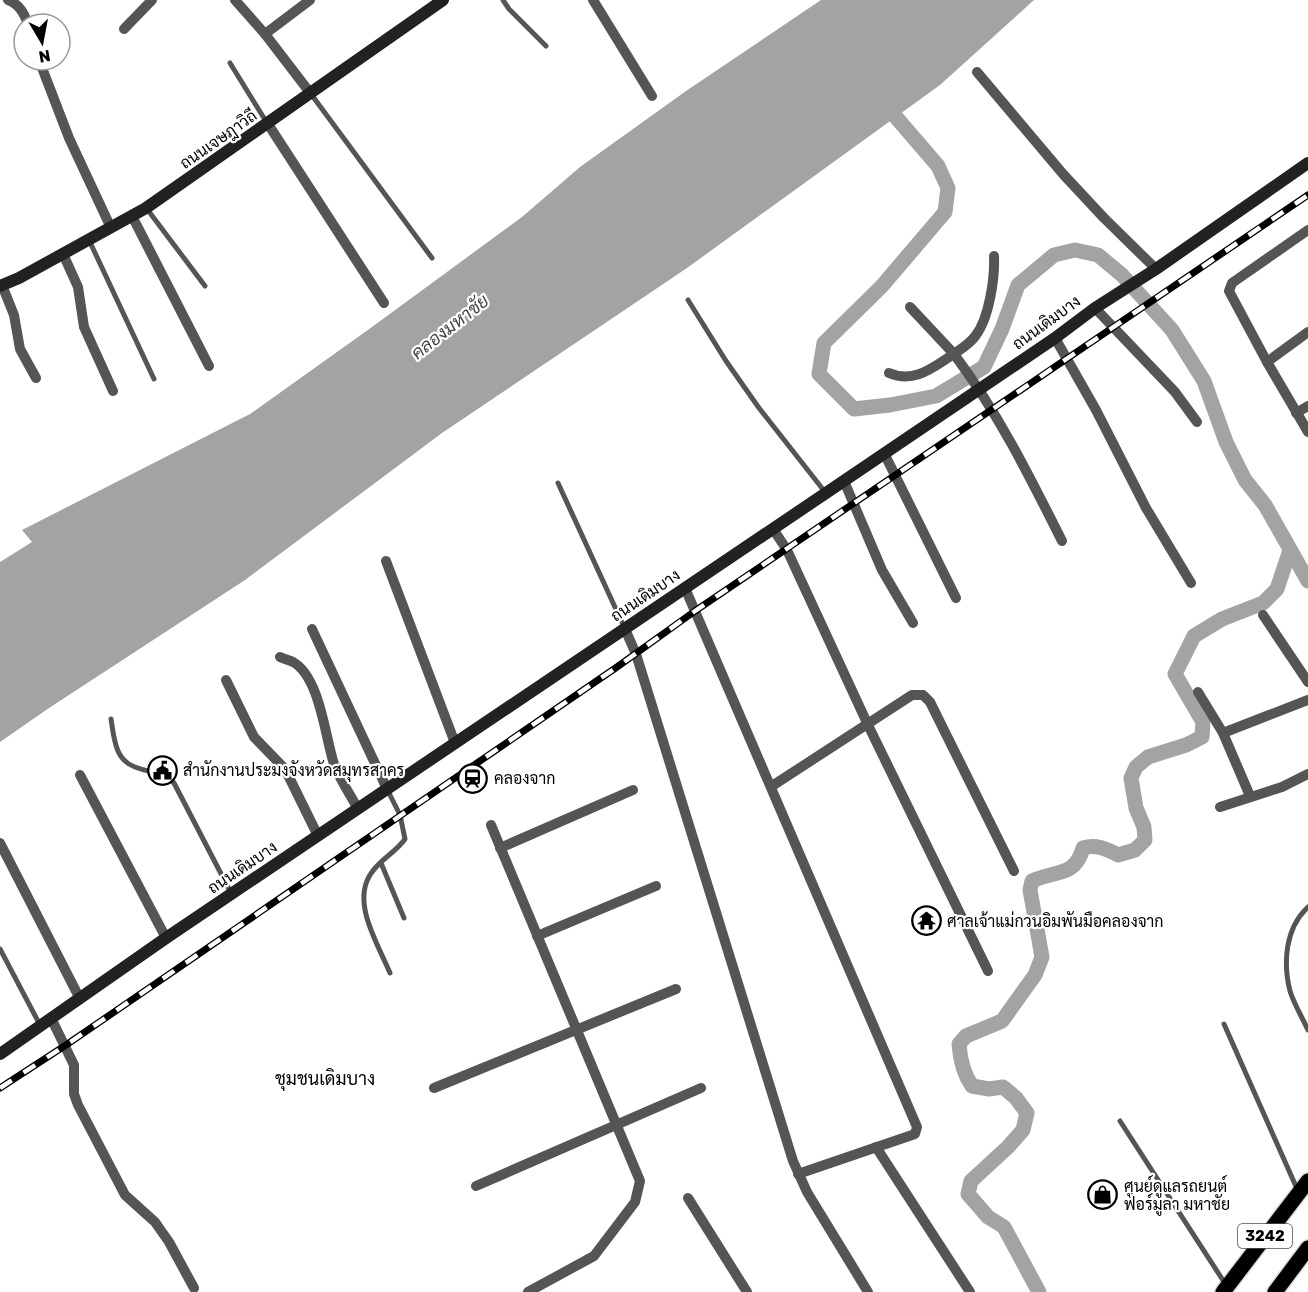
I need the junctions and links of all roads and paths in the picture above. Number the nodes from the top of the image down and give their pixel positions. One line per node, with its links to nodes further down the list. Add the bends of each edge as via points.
1 (8, 0): 8 (street)
2 (235, 0): 10 (street)
3 (310, 0): 10 (street)
4 (443, 0): 15 (street, ถนนเจษฎาวิถี)
5 (502, 0): 11 (lane)
6 (594, 0): 16 (street)
7 (148, 1): 9 (street)
8 (22, 12)
9 (124, 29)
10 (265, 34): 15 (street)
11 (546, 46)
12 (230, 63): 17 (lane)
13 (44, 72): 21 (street)
14 (977, 72): 27 (street, via 1070,181)
15 (311, 94): 17 (street, ถนนเจษฎาวิถี); 26 (lane)
16 (652, 96)
17 (268, 124): 19 (street, ถนนเจษฎาวิถี); 31 (street)
18 (1308, 163): 27 (street, ถนนเดิมบาง)
19 (146, 208): 20 (street, ถนนเจษฎาวิถี); 29 (lane)
20 (132, 216): 21 (street, ถนนเจษฎาวิถี); 38 (street)
21 (111, 228): 23 (street, ถนนเจษฎาวิถี)
22 (1308, 230): 37 (street, via 1230,288 1230,296)
23 (89, 240): 24 (street, ถนนเจษฎาวิถี); 41 (lane)
24 (63, 254): 28 (street, ถนนเจษฎาวิถี); 43 (street, via 78,287 84,327)
25 (994, 256): 36 (street, via 983,321 976,336)
26 (432, 258)
27 (1155, 269): 33 (street, ถนนเดิมบาง)
28 (1, 286): 40 (street, via 14,315 20,348)
29 (206, 286)
30 (688, 300): 51 (lane, via 759,408)
31 (384, 303)
32 (910, 307): 36 (street)
33 (1095, 308): 35 (street, ถนนเดิมบาง); 46 (street)
34 (1308, 332): 37 (street)
35 (1055, 338): 42 (street, ถนนเดิมบาง); 55 (street)
36 (954, 354): 39 (street, via 916,377); 42 (street)
37 (1267, 362): 45 (street)
38 (209, 366)
39 (889, 373)
40 (36, 378)
41 (154, 379)
42 (979, 388): 48 (street, ถนนเดิมบาง); 53 (street, via 1014,446)
43 (113, 391)
44 (1308, 405): 45 (street)
45 (1296, 413): 47 (street)
46 (1197, 422)
47 (1308, 432)
48 (884, 453): 49 (street, ถนนเดิมบาง); 57 (street)
49 (844, 481): 51 (street, ถนนเดิมบาง); 59 (street, via 882,570)
50 (558, 483): 61 (lane)
51 (826, 493): 52 (street, ถนนเดิมบาง)
52 (773, 530): 56 (street, ถนนเดิมบาง); 68 (street, via 787,550)
53 (1062, 541)
54 (386, 561): 70 (street)
55 (1191, 583)
56 (685, 588): 61 (street, ถนนเดิมบาง); 73 (street)
57 (956, 598)
58 (1263, 615): 64 (street)
59 (913, 623)
60 (312, 629): 74 (street)
61 (625, 629): 70 (street, ถนนเดิมบาง); 107 (street)
62 (280, 657): 78 (street, via 294,663 309,681 326,725 334,763)
63 (226, 680): 80 (street, via 254,737 289,777)
64 (1308, 682)
65 (1198, 692): 69 (street)
66 (1308, 700): 69 (street)
67 (111, 719): 86 (lane, via 118,755 136,768 164,775 174,783)
68 (868, 725): 73 (street); 84 (street, via 912,695 923,694); 92 (street)
69 (1223, 733): 76 (street)
70 (455, 743): 74 (street, ถนนเดิมบาง)
71 (80, 774): 90 (street)
72 (1308, 774): 76 (street)
73 (772, 786): 106 (street, via 917,1127 915,1134)
74 (387, 789): 78 (street, ถนนเดิมบาง); 83 (lane, via 400,815 405,839)
75 (633, 790): 82 (street)
76 (1250, 796): 77 (street)
77 (1220, 807)
78 (358, 809): 80 (street, ถนนเดิมบาง)
79 (491, 825): 82 (street)
80 (318, 836): 86 (street, ถนนเดิมบาง)
81 (0, 843): 95 (street)
82 (500, 848): 89 (street)
83 (381, 863): 88 (lane); 93 (lane, via 366,882 363,903)
84 (1014, 871)
85 (656, 886): 89 (street)
86 (231, 894): 90 (street, ถนนเดิมบาง)
87 (1308, 908): 100 (lane, via 1292,928 1288,968 1291,992)
88 (404, 918)
89 (537, 936): 99 (street)
90 (165, 938): 95 (street, ถนนเดิมบาง)
91 (0, 949): 98 (lane)
92 (988, 971)
93 (390, 973)
94 (676, 989): 99 (street)
95 (79, 997): 96 (street, ถนนเดิมบาง)
96 (51, 1018): 98 (street, ถนนเดิมบาง); 112 (street, via 74,1065 78,1105 125,1195 155,1222)
97 (1224, 1024): 109 (lane)
98 (40, 1026): 101 (street, ถนนเดิมบาง)
99 (576, 1030): 102 (street); 105 (street)
100 (1308, 1030)
101 (0, 1054)
102 (434, 1088)
103 (701, 1088): 105 (street)
104 (1120, 1121): 113 (lane)
105 (616, 1125): 108 (street); 114 (street, via 640,1181 635,1202 594,1256)
106 (876, 1147): 107 (street); 117 (street)
107 (798, 1174): 116 (street)
108 (476, 1186)
109 (1303, 1187): 113 (main road, 3242)
110 (688, 1198): 115 (street)
111 (1308, 1248): 118 (main road, 3242)
112 (194, 1288)
113 (1225, 1289)
114 (528, 1292)
115 (747, 1292)
116 (868, 1292)
117 (970, 1292)
118 (1275, 1292)

